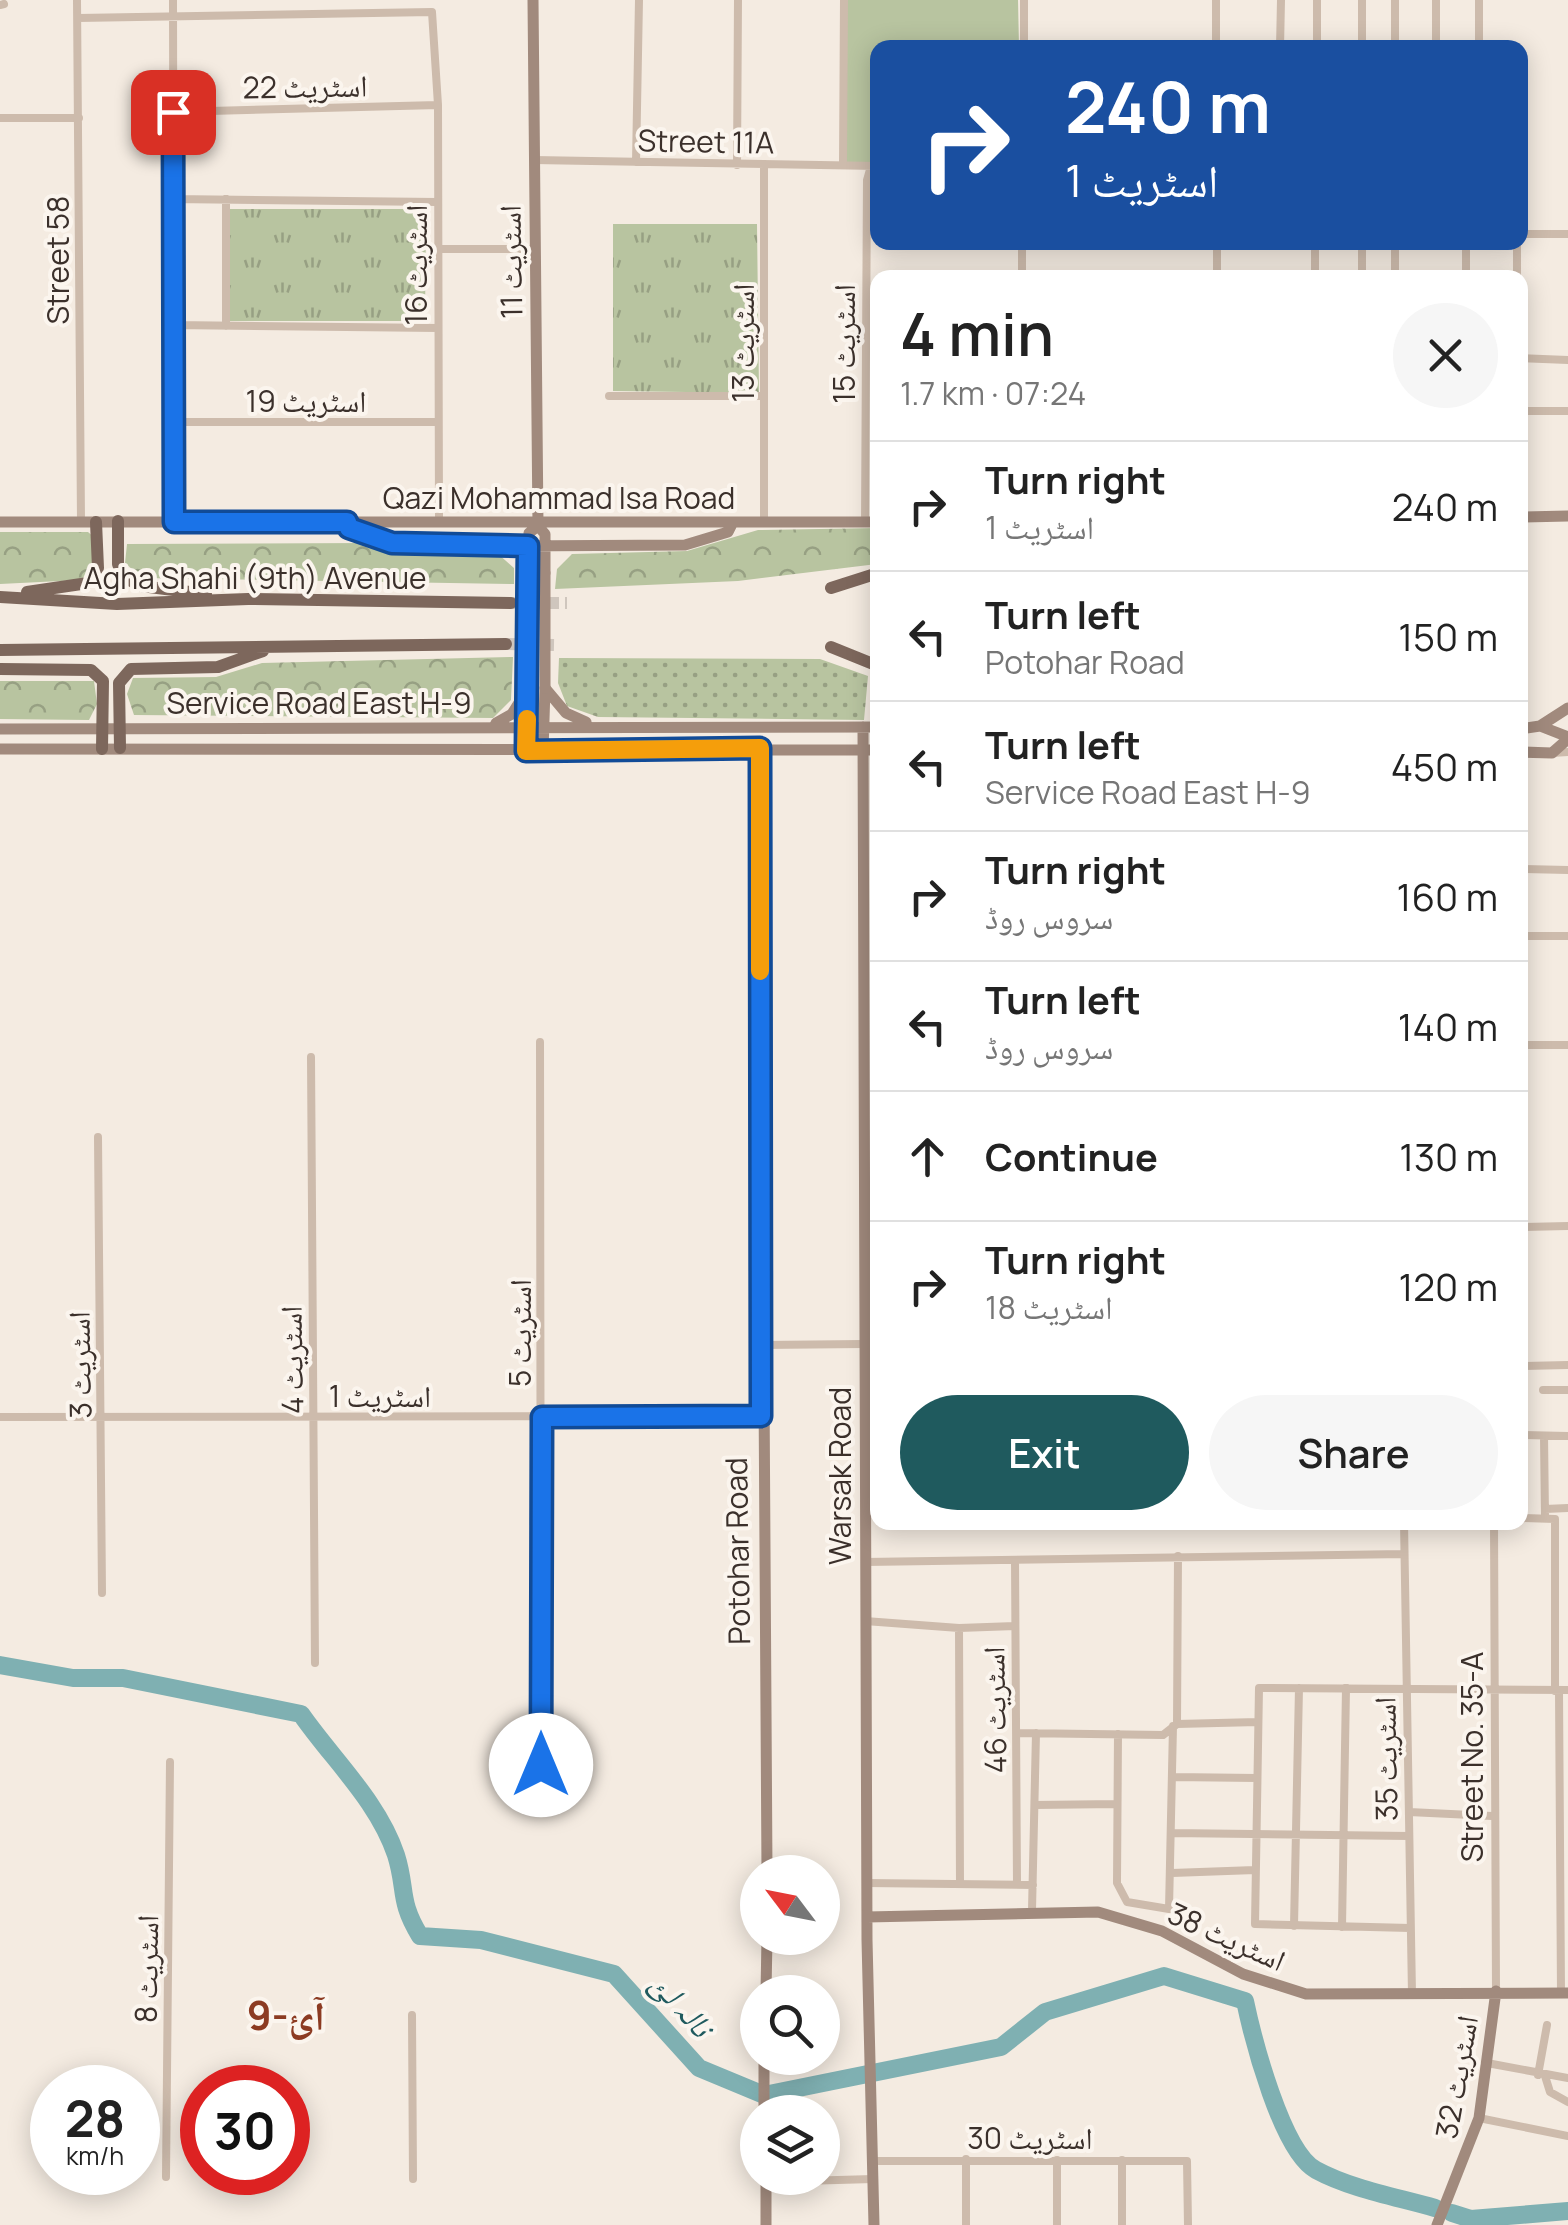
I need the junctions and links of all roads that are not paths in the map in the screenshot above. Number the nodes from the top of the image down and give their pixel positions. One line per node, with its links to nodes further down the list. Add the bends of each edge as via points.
1 (78, 0): 16 (street, Street 58)
2 (173, 0): 15 (street)
3 (533, 0): 29 (street, اسٹریٹ 11)
4 (638, 0): 30 (street)
5 (738, 0): 32 (street)
6 (844, 0): 33 (street)
7 (1024, 0): 17 (street)
8 (1216, 0): 18 (street)
9 (1281, 0): 19 (street)
10 (1317, 0): 20 (street)
11 (1362, 0): 21 (street)
12 (1395, 0): 22 (street)
13 (1436, 0): 23 (street)
14 (1478, 0): 24 (street)
15 (173, 17): 16 (street); 25 (street, اسٹریٹ 16, via 427,10 434,16); 26 (street)
16 (78, 18): 28 (street, Street 58)
17 (1024, 40)
18 (1216, 40)
19 (1280, 40)
20 (1317, 40)
21 (1362, 40)
22 (1395, 40)
23 (1436, 40)
24 (1478, 40)
25 (438, 105): 26 (street, اسٹریٹ 22); 38 (street, اسٹریٹ 16)
26 (173, 112): 36 (street)
27 (0, 118): 28 (street)
28 (79, 118): 57 (street, Street 58)
29 (534, 160): 30 (street, Street 11A); 42 (street, اسٹریٹ 11)
30 (636, 162): 32 (street, Street 11A)
31 (764, 164): 32 (street, Street 11A); 33 (street, Street 11A); 49 (street, اسٹریٹ 13)
32 (737, 165)
33 (844, 166): 34 (street, Street 11A)
34 (870, 166)
35 (870, 191): 54 (street, اسٹریٹ 15)
36 (173, 199): 37 (street); 43 (street)
37 (226, 200): 38 (street); 44 (street)
38 (437, 202): 41 (street, اسٹریٹ 16)
39 (1528, 234): 40 (street)
40 (1568, 234)
41 (436, 249): 42 (street); 45 (street, اسٹریٹ 16)
42 (534, 249): 67 (street, اسٹریٹ 11)
43 (174, 325): 44 (street); 52 (street)
44 (226, 326): 45 (street)
45 (438, 328): 53 (street, اسٹریٹ 16)
46 (1528, 358): 47 (street)
47 (1568, 360)
48 (608, 396): 49 (street)
49 (764, 396): 64 (street, اسٹریٹ 13)
50 (1528, 410): 51 (street)
51 (1568, 411)
52 (174, 422): 53 (street, اسٹریٹ 19); 61 (street)
53 (438, 422): 66 (street, اسٹریٹ 16)
54 (870, 461)
55 (1568, 516): 56 (street)
56 (1528, 517)
57 (80, 520): 58 (street, Qazi Mohammad Isa Road); 59 (street, Qazi Mohammad Isa Road)
58 (0, 522)
59 (96, 522): 60 (street, Qazi Mohammad Isa Road); 72 (main road, via 98,568 88,583)
60 (118, 522): 61 (street, Qazi Mohammad Isa Road); 73 (main road, via 122,576 141,586)
61 (174, 522): 62 (street, Qazi Mohammad Isa Road)
62 (347, 522): 66 (street, Qazi Mohammad Isa Road); 68 (street, via 392,543)
63 (733, 522): 64 (street, Qazi Mohammad Isa Road); 67 (street, Qazi Mohammad Isa Road); 69 (street, via 728,532 684,545)
64 (764, 522): 65 (street, Qazi Mohammad Isa Road)
65 (870, 522)
66 (439, 523): 67 (street, Qazi Mohammad Isa Road)
67 (538, 525): 68 (street, via 529,532); 69 (street)
68 (528, 546): 69 (street); 81 (street, bridge)
69 (546, 546): 82 (street, bridge)
70 (870, 576): 71 (main road)
71 (831, 588)
72 (0, 596): 73 (main road, Agha Shahi (9th) Avenue, via 117,604)
73 (248, 599): 74 (main road, Agha Shahi (9th) Avenue)
74 (511, 603)
75 (506, 644): 76 (main road)
76 (275, 647): 78 (main road); 93 (main road, via 218,667 131,669 119,683)
77 (831, 648): 79 (main road)
78 (0, 650)
79 (870, 663)
80 (0, 669): 91 (main road, via 92,670 103,681)
81 (527, 686): 84 (street); 87 (street, via 512,714)
82 (545, 688): 85 (street); 86 (street, via 566,713)
83 (1568, 708): 88 (street)
84 (527, 725): 85 (street, Service Road East H-9); 87 (street, Service Road East H-9); 102 (street)
85 (544, 725): 86 (street, Service Road East H-9); 102 (street)
86 (598, 725): 89 (street, Service Road East H-9)
87 (483, 726): 93 (street, Service Road East H-9)
88 (1540, 726): 92 (street); 95 (street)
89 (863, 727): 90 (street, Service Road East H-9); 100 (street, Warsak Road)
90 (870, 727)
91 (102, 728): 93 (street, Service Road East H-9); 94 (street, Service Road East H-9); 99 (main road)
92 (1528, 728)
93 (120, 729): 96 (main road)
94 (0, 730)
95 (1568, 738): 104 (street)
96 (120, 748): 99 (street); 102 (street)
97 (760, 748): 100 (street); 102 (street); 120 (street, Potohar Road)
98 (0, 749): 99 (street)
99 (102, 749)
100 (863, 750): 101 (street); 111 (street, Warsak Road)
101 (870, 750)
102 (535, 751)
103 (1528, 752): 104 (street)
104 (1552, 752): 105 (street)
105 (1568, 752)
106 (1528, 870): 107 (street)
107 (1568, 870)
108 (1528, 936): 109 (street)
109 (1568, 936)
110 (540, 1042): 128 (street, اسٹریٹ 5)
111 (862, 1042): 112 (street); 119 (street, Warsak Road)
112 (870, 1042)
113 (1528, 1045): 114 (street)
114 (1568, 1046)
115 (310, 1057): 129 (street, اسٹریٹ 4)
116 (98, 1136): 127 (street, اسٹریٹ 3)
117 (1568, 1226): 118 (street)
118 (1528, 1227)
119 (864, 1344): 120 (street); 141 (street, Warsak Road)
120 (761, 1345): 125 (street, Potohar Road)
121 (1568, 1365): 122 (street)
122 (1528, 1366)
123 (1542, 1390): 124 (street)
124 (1568, 1390)
125 (761, 1416): 128 (street, اسٹریٹ 1); 171 (street, Potohar Road)
126 (0, 1417): 127 (street, اسٹریٹ 1)
127 (103, 1417): 129 (street, اسٹریٹ 1); 142 (street, اسٹریٹ 3)
128 (542, 1417): 129 (street, اسٹریٹ 1); 160 (street, اسٹریٹ 5)
129 (314, 1418): 146 (street, اسٹریٹ 4)
130 (1528, 1436): 131 (street)
131 (1544, 1436): 132 (street); 134 (street)
132 (1568, 1436)
133 (1568, 1508): 134 (street)
134 (1545, 1513): 135 (street); 151 (street, via 1555,1519)
135 (1528, 1516)
136 (1404, 1530): 138 (street, اسٹریٹ 35)
137 (1494, 1530): 150 (street, Street No. 35-A)
138 (1404, 1554): 139 (street); 149 (street, اسٹریٹ 35)
139 (1178, 1556): 140 (street); 153 (street)
140 (1015, 1561): 141 (street); 144 (street)
141 (865, 1562): 143 (street, Warsak Road)
142 (102, 1593)
143 (865, 1621): 145 (street, اسٹریٹ 46); 174 (street, Warsak Road)
144 (1015, 1626): 145 (street, اسٹریٹ 46); 154 (street, اسٹریٹ 46)
145 (959, 1628): 175 (street)
146 (315, 1663)
147 (1298, 1688): 148 (street); 152 (street, via 1259,1688); 168 (street)
148 (1346, 1688): 149 (street); 169 (street)
149 (1406, 1689): 150 (street); 163 (street, اسٹریٹ 35)
150 (1493, 1690): 151 (street); 165 (street, Street No. 35-A)
151 (1561, 1690): 164 (street)
152 (1258, 1722): 153 (street); 159 (street)
153 (1175, 1725): 156 (street, via 1163,1735); 158 (street)
154 (1018, 1733): 155 (street); 176 (street, اسٹریٹ 46)
155 (1036, 1734): 156 (street); 162 (street)
156 (1118, 1734): 161 (street)
157 (170, 1762): 199 (street, اسٹریٹ 8)
158 (1172, 1778): 159 (street); 166 (street)
159 (1257, 1778): 167 (street)
160 (540, 1804)
161 (1118, 1804): 162 (street); 173 (street, via 1122,1898 1169,1910)
162 (1035, 1805): 177 (street)
163 (1408, 1812): 165 (street); 170 (street, اسٹریٹ 35)
164 (1564, 1812): 178 (street)
165 (1492, 1816): 184 (street, Street No. 35-A)
166 (1172, 1833): 167 (street); 173 (street)
167 (1256, 1834): 168 (street); 172 (street)
168 (1296, 1834): 169 (street); 181 (street)
169 (1343, 1835): 170 (street); 182 (street)
170 (1409, 1836): 183 (street, اسٹریٹ 35)
171 (766, 1855)
172 (1255, 1870): 173 (street); 181 (street, via 1255,1924)
173 (1172, 1873)
174 (867, 1884): 175 (street); 180 (street, Warsak Road)
175 (960, 1884): 176 (street)
176 (1017, 1884): 177 (street)
177 (1033, 1884): 179 (street)
178 (1564, 1900): 185 (street)
179 (1032, 1910): 180 (street, اسٹریٹ 38); 186 (street, اسٹریٹ 38, via 1098,1912 1162,1931 1243,1974 1292,1991)
180 (867, 1917): 196 (street, Warsak Road)
181 (1294, 1926): 182 (street)
182 (1342, 1927): 183 (street)
183 (1410, 1928): 186 (street, اسٹریٹ 35)
184 (1496, 1991): 185 (street, اسٹریٹ 38); 186 (street, اسٹریٹ 38); 189 (street, اسٹریٹ 32)
185 (1565, 1993)
186 (1412, 1994)
187 (412, 2014): 202 (street)
188 (1547, 2026): 190 (street)
189 (1488, 2063): 190 (street); 193 (street, اسٹریٹ 32)
190 (1542, 2076): 191 (street); 192 (street)
191 (1568, 2078)
192 (1568, 2102)
193 (1479, 2118): 194 (street); 210 (street, اسٹریٹ 32)
194 (1568, 2136)
195 (966, 2159): 196 (street, اسٹریٹ 30); 197 (street, اسٹریٹ 30); 206 (street)
196 (873, 2160): 201 (street, Warsak Road)
197 (1057, 2160): 198 (street, اسٹریٹ 30); 207 (street)
198 (1122, 2160): 208 (street); 209 (street, اسٹریٹ 30, via 1188,2161)
199 (166, 2176)
200 (840, 2179): 201 (street)
201 (873, 2179): 205 (street, Warsak Road)
202 (413, 2180)
203 (766, 2195): 204 (street)
204 (766, 2225)
205 (874, 2225)
206 (966, 2225)
207 (1057, 2225)
208 (1122, 2225)
209 (1188, 2225)
210 (1437, 2225)

